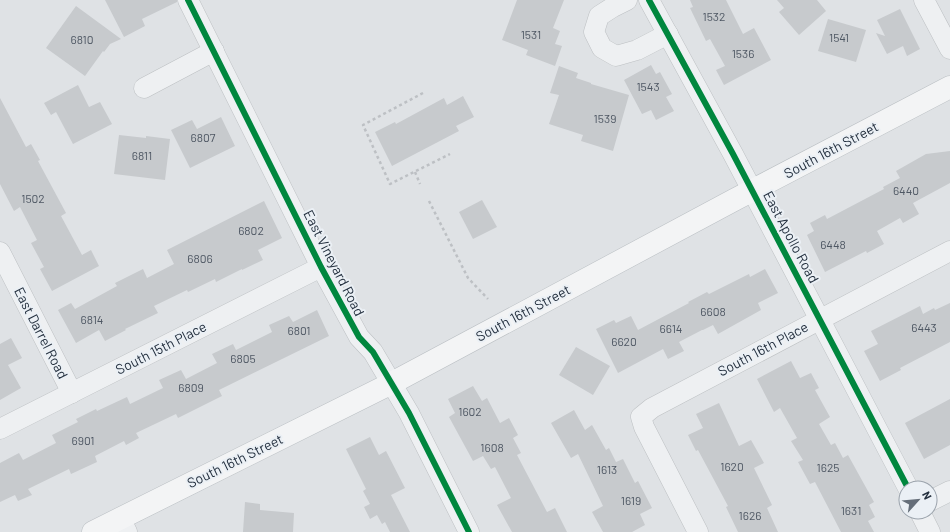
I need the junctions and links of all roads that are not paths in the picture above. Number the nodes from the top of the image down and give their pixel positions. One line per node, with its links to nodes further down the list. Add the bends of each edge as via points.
1 (188, 0): 7 (street, East Vineyard Road)
2 (627, 0): 5 (street, via 599,16 594,32 602,48 616,56 637,50)
3 (649, 0): 5 (street, East Apollo Road)
4 (924, 0): 6 (street)
5 (668, 34): 10 (street, East Apollo Road)
6 (950, 49)
7 (214, 51): 9 (street); 13 (street, East Vineyard Road)
8 (950, 87): 10 (main road, South 16th Street)
9 (144, 88)
10 (753, 190): 14 (street, East Apollo Road); 15 (main road, South 16th Street)
11 (950, 251): 14 (street, South 16th Place)
12 (0, 252): 16 (street, East Darrel Road)
13 (322, 267): 15 (street, East Vineyard Road, via 359,337 373,352); 16 (street, South 15th Place)
14 (820, 319): 18 (street, East Apollo Road); 25 (street, South 16th Place, via 641,416 644,427)
15 (392, 383): 22 (main road, South 16th Street); 24 (street, East Vineyard Road)
16 (72, 393): 17 (street, South 15th Place)
17 (0, 429)
18 (904, 480)
19 (950, 491): 20 (street)
20 (938, 497)
21 (924, 520): 26 (street)
22 (124, 525): 23 (main road, South 16th Street)
23 (93, 532)
24 (469, 532)
25 (698, 532)
26 (930, 532)

